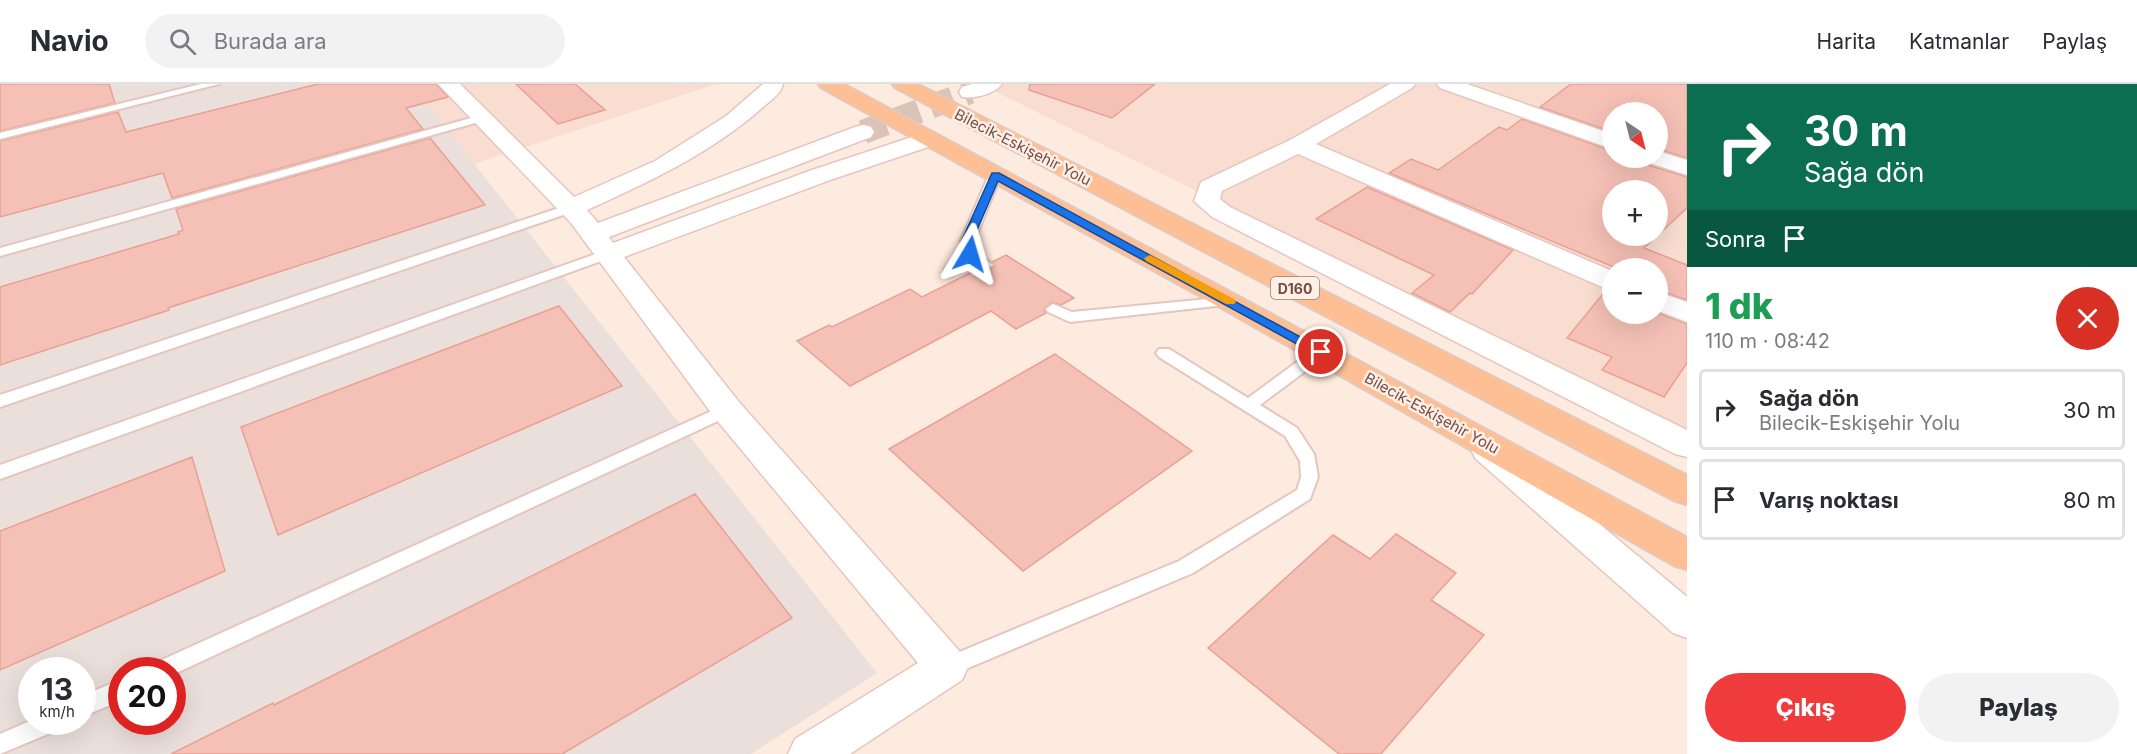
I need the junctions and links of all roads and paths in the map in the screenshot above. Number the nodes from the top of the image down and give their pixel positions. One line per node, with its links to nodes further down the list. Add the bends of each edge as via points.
1 (214, 84): 12 (lane)
2 (448, 84): 10 (street)
3 (773, 84): 19 (street, via 734,121 663,166)
4 (828, 84): 14 (main road, Bilecik-Eskişehir Yolu / D160)
5 (902, 84): 35 (main road, Bilecik-Eskişehir Yolu / D160)
6 (992, 84): 9 (street)
7 (1405, 84): 15 (street)
8 (1447, 84): 13 (street)
9 (961, 88)
10 (482, 118): 19 (street); 20 (lane)
11 (855, 128): 19 (street)
12 (0, 136)
13 (1602, 138)
14 (929, 139): 18 (main road, Bilecik-Eskişehir Yolu / D160); 19 (street, via 821,175)
15 (1298, 145): 22 (street); 33 (street, via 1210,187 1207,201 1221,212)
16 (1668, 162): 17 (street)
17 (1687, 168)
18 (995, 175): 21 (lane, via 967,242 970,254); 23 (main road, Bilecik-Eskişehir Yolu / D160)
19 (588, 228): 29 (lane); 31 (street); 34 (lane)
20 (0, 252)
21 (986, 265)
22 (1602, 277)
23 (1229, 301): 25 (lane, via 1070,317); 27 (main road, Bilecik-Eskişehir Yolu / D160)
24 (1668, 305): 26 (street)
25 (1053, 309)
26 (1687, 313)
27 (1321, 352): 30 (lane); 32 (main road, Bilecik-Eskişehir Yolu / D160)
28 (1164, 353): 30 (lane)
29 (0, 400)
30 (1248, 406): 39 (lane, via 1291,432 1302,445 1311,471 1304,494 1186,567)
31 (727, 410): 38 (lane); 39 (street)
32 (1468, 433): 36 (main road, Bilecik-Eskişehir Yolu / D160); 37 (street)
33 (1687, 445)
34 (0, 472)
35 (1687, 491)
36 (1687, 555)
37 (1687, 621)
38 (186, 659)
39 (947, 667): 42 (street)
40 (24, 735): 41 (lane)
41 (0, 746)
42 (811, 754)

